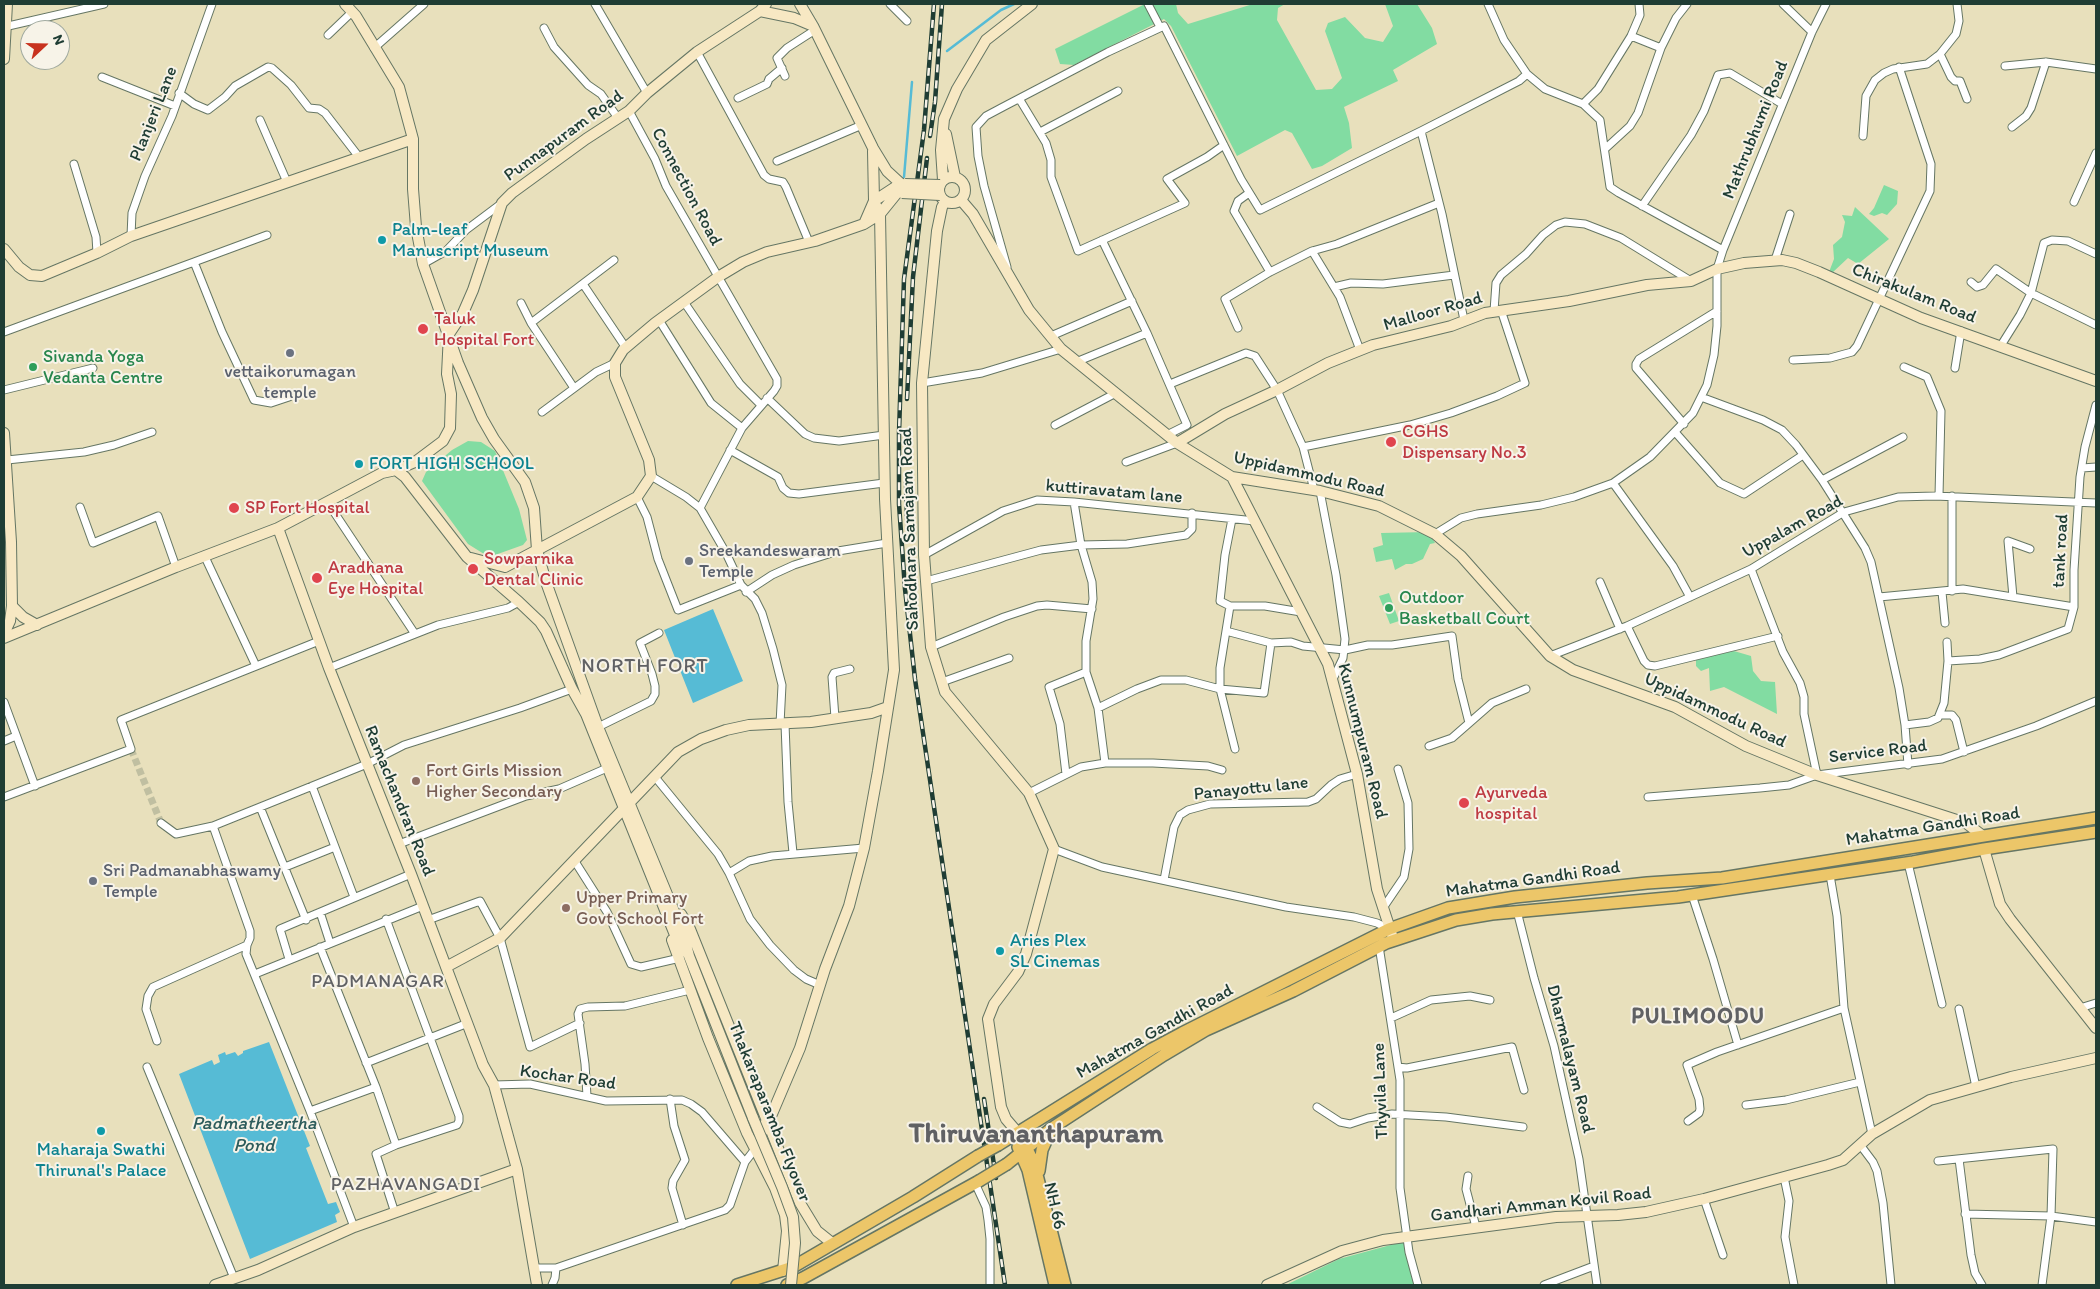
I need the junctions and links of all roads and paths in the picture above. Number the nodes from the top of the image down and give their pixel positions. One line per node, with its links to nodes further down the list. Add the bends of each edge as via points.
1 (7, 4): 20 (street)
2 (104, 4): 20 (street)
3 (212, 4): 41 (street, Planjeri Lane)
4 (345, 4): 18 (street)
5 (424, 4): 27 (street)
6 (595, 4): 42 (street)
7 (800, 4): 23 (street)
8 (890, 4): 19 (street)
9 (1032, 4): 52 (street, via 986,40 957,89)
10 (1148, 4): 21 (street)
11 (1488, 4): 37 (street, via 1504,40)
12 (1639, 4): 26 (street, via 1640,14)
13 (1687, 4): 28 (street, via 1676,18)
14 (1783, 4): 24 (street)
15 (1826, 4): 24 (street, Mathrubhumi Road)
16 (1957, 4): 30 (street, via 1959,21 1956,34)
17 (763, 7): 23 (street); 29 (street, Punnapuram Road)
18 (352, 12): 25 (street); 27 (street)
19 (907, 21)
20 (5, 26): 31 (street)
21 (1160, 27): 45 (street); 59 (street, via 1164,26)
22 (544, 28): 50 (street, via 559,52 588,85 601,94)
23 (814, 28): 35 (street, via 777,58); 53 (street)
24 (1812, 32): 47 (street, Mathrubhumi Road)
25 (328, 36)
26 (1631, 36): 28 (street); 46 (street, via 1598,89)
27 (374, 48): 58 (street, via 399,87)
28 (1662, 48): 61 (street, via 1638,113 1630,126)
29 (697, 52): 42 (street, Punnapuram Road); 84 (street, via 764,174 783,182)
30 (1940, 54): 34 (street, via 1927,64); 44 (street, via 1950,77 1960,81)
31 (4, 59)
32 (2046, 62): 33 (street); 36 (street); 54 (street, via 2031,108)
33 (2005, 66)
34 (1899, 67): 57 (street, via 1875,80 1866,96); 104 (street, via 1931,164 1932,178 1925,204)
35 (782, 68): 38 (street); 43 (street, via 767,84)
36 (2096, 69)
37 (1528, 74): 46 (street, via 1545,89); 55 (street)
38 (785, 76)
39 (102, 77): 48 (street)
40 (1118, 90): 56 (street)
41 (180, 93): 48 (street, Planjeri Lane); 63 (street, via 208,110 235,86 268,67 272,68 310,108 324,113)
42 (648, 93): 49 (street, Punnapuram Road)
43 (738, 98)
44 (1967, 99)
45 (1020, 100): 56 (street); 98 (street, via 986,116 976,126 978,156)
46 (1583, 104): 61 (street, via 1600,120)
47 (1782, 104): 77 (street, via 1730,72 1718,76 1691,135); 86 (street, Mathrubhumi Road)
48 (175, 106): 82 (street, Planjeri Lane, via 132,213)
49 (629, 110): 50 (street, Punnapuram Road); 97 (street, Connection Road, via 666,186)
50 (618, 118): 75 (street, Punnapuram Road, via 586,138)
51 (260, 120): 68 (street)
52 (944, 120): 67 (street, Uppidammodu Road); 70 (street)
53 (862, 125): 60 (street); 64 (street)
54 (2012, 127)
55 (1421, 131): 71 (street, via 1260,210); 76 (street)
56 (1040, 132): 83 (street, via 1050,154 1051,177 1078,251)
57 (1863, 136)
58 (414, 138): 63 (street); 93 (street, via 413,189)
59 (1224, 145): 71 (street); 83 (street, via 1167,179 1186,203)
60 (873, 148): 66 (street); 69 (street)
61 (1606, 148): 77 (street, via 1610,187)
62 (2096, 153): 74 (street)
63 (359, 157): 68 (street)
64 (777, 161)
65 (74, 164): 88 (street, via 96,237)
66 (875, 172): 69 (street, via 881,181); 73 (street)
67 (955, 177): 70 (street); 72 (street, Uppidammodu Road, via 964,185)
68 (287, 182): 82 (street)
69 (899, 188): 70 (street, bridge); 73 (street); 78 (street)
70 (942, 190): 72 (street, via 953,204); 131 (street, Sahodhara Samajam Road)
71 (1250, 193): 95 (street, via 1238,201 1234,211)
72 (963, 197): 98 (street, Uppidammodu Road)
73 (874, 201): 78 (street); 80 (street)
74 (2074, 202)
75 (502, 203): 93 (street, via 466,230 446,251); 118 (street, Punnapuram Road, via 473,290)
76 (1439, 203): 87 (street); 96 (street)
77 (1642, 206): 86 (street)
78 (880, 214): 80 (street); 149 (street)
79 (1790, 214): 91 (street)
80 (864, 224): 84 (street)
81 (266, 235): 92 (street)
82 (131, 236): 88 (street)
83 (1102, 240): 105 (street)
84 (809, 242): 97 (street, via 766,252)
85 (4, 249): 88 (street, via 30,275 42,276)
86 (1723, 250): 94 (street, Mathrubhumi Road)
87 (1312, 251): 95 (street); 102 (street)
88 (97, 253)
89 (2096, 254): 103 (street, via 2068,241 2044,243)
90 (614, 260): 101 (street)
91 (1776, 260): 94 (street, Chirakulam Road); 104 (street, Chirakulam Road, via 1796,263)
92 (194, 262): 116 (street); 137 (street, via 254,400 271,403)
93 (423, 264): 118 (street)
94 (1717, 269): 99 (street, Malloor Road); 109 (street, Mathrubhumi Road)
95 (1270, 272): 114 (street, via 1225,299)
96 (1454, 275): 102 (street); 111 (street)
97 (718, 277): 106 (street); 139 (street, Connection Road, via 775,375 777,386)
98 (1010, 279): 119 (street, Uppidammodu Road)
99 (1691, 280): 108 (street, Malloor Road); 108 (street, via 1621,238 1585,224 1566,222 1543,235 1501,275 1496,283)
100 (1971, 282): 103 (street, via 1983,285 1996,269)
101 (583, 284): 112 (street); 121 (street)
102 (1334, 287): 123 (street)
103 (2031, 293): 113 (street); 120 (street)
104 (1879, 299): 115 (street, Chirakulam Road); 124 (street, via 1852,352 1830,358)
105 (1132, 301): 117 (street); 119 (street)
106 (684, 302): 110 (street); 140 (street, via 740,384)
107 (521, 303): 112 (street)
108 (1498, 311): 111 (street, Malloor Road); 153 (street, via 1525,382 1497,396 1435,418)
109 (1717, 312): 138 (street, Mathrubhumi Road, via 1714,356); 143 (street, via 1636,364)
110 (659, 320): 121 (street); 145 (street, via 711,402)
111 (1464, 320): 123 (street, Malloor Road)
112 (531, 322): 133 (street)
113 (2096, 325)
114 (1238, 328)
115 (1961, 331): 120 (street, Chirakulam Road); 129 (street)
116 (4, 332)
117 (1147, 333): 125 (street); 132 (street)
118 (449, 334): 160 (street, via 450,428 443,441 415,462); 185 (street, via 482,418 525,482 534,508)
119 (1051, 336): 122 (street, Uppidammodu Road)
120 (2000, 347): 130 (street, Chirakulam Road)
121 (626, 348): 126 (street)
122 (1061, 349): 125 (street, Uppidammodu Road); 131 (street, via 982,373)
123 (1360, 350): 135 (street, Malloor Road)
124 (1793, 360)
125 (1076, 362): 136 (street, Uppidammodu Road)
126 (615, 363): 133 (street); 161 (street, via 615,376 649,460)
127 (1904, 367): 167 (street, via 1927,377 1941,411)
128 (93, 368): 134 (street)
129 (1955, 368)
130 (2096, 380)
131 (922, 384): 186 (street, Sahodhara Samajam Road)
132 (1170, 384): 135 (street, via 1246,353 1255,356); 150 (street, via 1187,425)
133 (574, 388): 142 (street)
134 (4, 390)
135 (1277, 390): 152 (street, Malloor Road, via 1225,414); 153 (street)
136 (1116, 393): 144 (street); 150 (street, Uppidammodu Road)
137 (289, 397)
138 (1701, 397): 143 (street, Mathrubhumi Road); 155 (street, via 1782,430)
139 (767, 398): 140 (street); 149 (street, via 805,434 814,438 839,441)
140 (761, 405): 145 (street)
141 (2096, 405): 159 (street, tank road)
142 (542, 412)
143 (1684, 424): 147 (street, Mathrubhumi Road)
144 (1056, 425)
145 (742, 428): 154 (street)
146 (152, 432): 156 (street, via 84,452)
147 (1675, 432): 155 (street, via 1720,483 1744,494); 164 (street, Mathrubhumi Road, via 1650,457)
148 (4, 433): 156 (street)
149 (884, 435): 165 (street)
150 (1167, 435): 152 (street, Uppidammodu Road)
151 (1903, 437): 163 (street)
152 (1177, 443): 157 (street); 162 (street, Uppidammodu Road)
153 (1303, 447): 166 (street)
154 (730, 450): 165 (street, via 778,478 789,493); 175 (street)
155 (1803, 455): 163 (street)
156 (7, 460): 201 (street)
157 (1126, 462)
158 (2096, 467): 159 (street)
159 (2082, 468): 172 (street, tank road)
160 (396, 470): 171 (street, via 382,473); 188 (street, via 405,477)
161 (651, 476): 169 (street); 175 (street)
162 (1232, 477): 166 (street, Uppidammodu Road); 179 (street, Kunnumpuram Road)
163 (1822, 480): 176 (street)
164 (1613, 482): 181 (street, Mathrubhumi Road, via 1541,505 1461,518); 197 (street, via 1673,566)
165 (884, 483): 182 (street)
166 (1317, 491): 181 (street, Uppidammodu Road, via 1379,506); 220 (street, via 1336,576)
167 (1939, 496): 168 (street, Uppalam Road); 176 (street, Uppalam Road, via 1898,497)
168 (1952, 496): 172 (street, Uppalam Road); 194 (street)
169 (637, 497): 185 (street); 193 (street, via 647,517 658,559 678,610)
170 (1074, 502): 177 (street, kuttiravatam lane); 183 (street); 186 (street, kuttiravatam lane, via 1046,499 1003,511)
171 (328, 503): 180 (street); 212 (street)
172 (2078, 503): 173 (street, Uppalam Road); 203 (street, tank road)
173 (2096, 503)
174 (80, 507): 189 (street, via 93,543 158,516)
175 (700, 508): 193 (street)
176 (1844, 512): 190 (street, Uppalam Road); 199 (street, via 1871,562)
177 (1192, 513): 178 (street, kuttiravatam lane); 183 (street, via 1192,529 1186,535 1127,544)
178 (1232, 519): 179 (street, kuttiravatam lane); 202 (street, via 1220,598 1222,604)
179 (1255, 521): 205 (street, Kunnumpuram Road)
180 (278, 528): 187 (street); 215 (street, Ramachandran Road)
181 (1435, 534): 221 (street, Uppidammodu Road, via 1461,556)
182 (887, 543): 195 (street, via 838,551 794,565); 235 (street, via 894,670)
183 (1081, 545): 191 (street, via 1041,550); 204 (street, via 1092,582)
184 (2030, 549): 198 (street, via 2008,541)
185 (537, 550): 188 (street, via 505,567); 242 (street)
186 (924, 555): 191 (street, Sahodhara Samajam Road)
187 (205, 556): 189 (street); 224 (street)
188 (467, 557): 200 (street)
189 (176, 567): 207 (street)
190 (1751, 569): 197 (street, Uppalam Road); 213 (street)
191 (926, 580): 218 (street, Sahodhara Samajam Road)
192 (1600, 582): 208 (street)
193 (741, 585): 195 (street)
194 (1952, 591): 196 (street, tank road); 198 (street, tank road, via 1963,589)
195 (746, 592): 240 (street, via 755,599 773,649 782,686)
196 (1942, 592): 199 (street, tank road); 206 (street)
197 (1690, 597): 208 (street, Uppalam Road)
198 (2013, 597): 203 (street, tank road)
199 (1879, 598): 241 (street)
200 (519, 602): 212 (street); 230 (street, via 546,631)
201 (12, 606): 207 (street); 211 (street)
202 (1230, 606): 205 (street, via 1265,606); 209 (street)
203 (2074, 607): 223 (street, via 2068,629 1999,655 1980,660)
204 (1092, 609): 218 (street, via 1038,606); 227 (street, via 1086,641)
205 (1301, 612): 219 (street, Kunnumpuram Road)
206 (1945, 623)
207 (37, 626): 214 (street)
208 (1623, 627): 213 (street, via 1644,661 1654,666); 221 (street, Uppalam Road)
209 (1226, 631): 217 (street); 232 (street)
210 (659, 633): 242 (street, via 640,643 655,686 651,701)
211 (4, 634)
212 (415, 634): 225 (street)
213 (1778, 636): 256 (street, via 1804,697 1804,714)
214 (4, 638)
215 (319, 640): 224 (street); 225 (street, Ramachandran Road)
216 (1946, 642): 223 (street)
217 (1271, 643): 219 (street, via 1291,642); 232 (street, via 1264,693)
218 (931, 647): 229 (street, Sahodhara Samajam Road)
219 (1320, 648): 220 (street); 228 (street, Kunnumpuram Road)
220 (1345, 650): 228 (street); 239 (street, via 1452,636)
221 (1550, 656): 256 (street, Uppidammodu Road, via 1573,670 1675,707 1746,746)
222 (1010, 658): 229 (street)
223 (1948, 661): 237 (street)
224 (256, 666): 258 (street, via 121,720 131,749)
225 (329, 668): 249 (street, Ramachandran Road)
226 (850, 669): 238 (street, via 834,673 832,678)
227 (1086, 672): 236 (street); 254 (street, via 1049,687 1060,724)
228 (1333, 679): 255 (street, Kunnumpuram Road)
229 (942, 682): 260 (street, Sahodhara Samajam Road, via 945,692)
230 (572, 688): 249 (street, via 404,745); 251 (street)
231 (1526, 689): 239 (street, via 1492,704)
232 (1220, 690): 236 (street, via 1186,680 1161,680); 246 (street)
233 (2096, 700): 247 (street, Service Road)
234 (4, 702): 243 (street)
235 (888, 707): 238 (street); 272 (street)
236 (1098, 708): 248 (street)
237 (1940, 715): 241 (street, via 1929,722); 247 (street, via 1952,716 1956,720)
238 (836, 718): 240 (street)
239 (1469, 723): 245 (street, via 1452,738)
240 (783, 724): 257 (street, via 749,725 701,739 678,752); 275 (street)
241 (1905, 725): 250 (street)
242 (598, 726): 264 (street)
243 (16, 736): 244 (street); 258 (street)
244 (4, 741)
245 (1429, 746)
246 (1235, 749)
247 (1964, 752): 250 (street, Service Road)
248 (1105, 763): 253 (street, via 1208,766); 254 (street, via 1081,767)
249 (367, 764): 259 (street); 270 (street, Ramachandran Road)
250 (1908, 765): 256 (street, Service Road)
251 (607, 768): 264 (street); 270 (street, via 559,789 526,796)
252 (1398, 769): 287 (street, via 1408,803 1409,849 1404,877)
253 (1222, 770)
254 (1066, 774): 260 (street)
255 (1357, 774): 282 (street, Panayottu lane, via 1331,784 1324,794 1308,802 1210,804 1188,810 1180,815 1174,827); 287 (street, Kunnumpuram Road)
256 (1817, 775): 262 (street, Service Road, via 1789,784 1760,788); 269 (street, Uppidammodu Road, via 1966,823)
257 (655, 776): 264 (street); 279 (street, via 718,854)
258 (35, 786): 261 (street)
259 (312, 786): 263 (street); 271 (street)
260 (1029, 793): 273 (street, Sahodhara Samajam Road)
261 (4, 797)
262 (1648, 797)
263 (260, 807): 267 (street); 278 (street)
264 (626, 807): 276 (street); 283 (street); 300 (street, via 657,895)
265 (2096, 818): 269 (main road, Mahatma Gandhi Road)
266 (161, 822): 267 (street, via 176,834)
267 (213, 826): 297 (street, via 250,931)
268 (2096, 832): 274 (main road, Mahatma Gandhi Road)
269 (1983, 836): 274 (street); 293 (main road, Mahatma Gandhi Road, via 1722,878 1460,904)
270 (399, 844): 280 (street, Ramachandran Road)
271 (335, 847): 278 (street); 285 (street)
272 (864, 848): 275 (street); 304 (street, via 849,906)
273 (1054, 849): 282 (street, via 1102,867); 340 (street, via 1026,954 988,1019 1001,1106)
274 (1984, 849): 277 (main road, Mahatma Gandhi Road); 310 (street, via 2000,904)
275 (793, 853): 279 (street, via 749,861)
276 (574, 860): 294 (street); 300 (street, via 606,912 631,964 641,967)
277 (1908, 863): 281 (main road, Mahatma Gandhi Road); 308 (street)
278 (285, 867): 291 (street)
279 (729, 873): 304 (street, via 750,919 770,946 794,970)
280 (411, 874): 285 (street); 286 (street, Ramachandran Road)
281 (1830, 875): 284 (main road, Mahatma Gandhi Road); 309 (street)
282 (1164, 880): 293 (street, via 1286,907 1354,917)
283 (662, 883): 300 (street, via 683,934); 336 (street, via 690,929)
284 (1692, 895): 288 (main road, Mahatma Gandhi Road); 318 (street)
285 (354, 897): 289 (street)
286 (423, 906): 290 (street); 292 (street, Ramachandran Road)
287 (1383, 908): 293 (street, Kunnumpuram Road)
288 (1517, 911): 295 (main road, Mahatma Gandhi Road, via 1456,920); 356 (street, Dharmalayam Road, via 1554,1046 1579,1159)
289 (320, 912): 291 (street); 296 (street)
290 (386, 919): 296 (street); 316 (street)
291 (306, 920): 301 (street, via 280,929)
292 (428, 920): 294 (street, via 480,901); 302 (street, Ramachandran Road)
293 (1389, 929): 295 (street, Kunnumpuram Road); 319 (main road, Mahatma Gandhi Road)
294 (500, 938): 302 (street); 313 (street, via 530,1047)
295 (1394, 940): 298 (main road, Mahatma Gandhi Road)
296 (330, 943): 299 (street)
297 (247, 945): 303 (street, via 246,954); 317 (street, via 153,987 146,1009)
298 (1379, 946): 312 (street, Thyvila Lane); 319 (main road, Mahatma Gandhi Road, via 1293,991)
299 (320, 947): 301 (street); 321 (street)
300 (684, 957): 305 (street); 376 (street, Thakaraparamba Flyover, bridge, via 793,1217)
301 (289, 959): 303 (street)
302 (446, 966): 314 (street, Ramachandran Road)
303 (255, 974): 333 (street)
304 (820, 984): 336 (street, via 800,1048)
305 (690, 990): 313 (street, via 624,1006 580,1009); 343 (street)
306 (1490, 1000): 312 (street, via 1470,996 1431,1000)
307 (2096, 1003): 310 (street)
308 (1942, 1004)
309 (1844, 1008): 318 (street); 324 (street)
310 (2080, 1008): 315 (street)
311 (1959, 1009): 327 (street)
312 (1391, 1018): 323 (street, Thyvila Lane)
313 (580, 1023): 329 (street)
314 (468, 1024): 316 (street); 325 (street, Ramachandran Road)
315 (2096, 1028)
316 (430, 1037): 321 (street); 341 (street, via 459,1121 457,1125)
317 (157, 1040)
318 (1738, 1044): 335 (street, via 1688,1065 1700,1108 1699,1113)
319 (1155, 1054): 338 (main road, Mahatma Gandhi Road); 340 (main road, Mahatma Gandhi Road)
320 (2096, 1058): 327 (street, Gandhari Amman Kovil Road)
321 (366, 1063): 326 (street)
322 (147, 1067): 369 (street)
323 (1398, 1067): 328 (street, via 1407,1068 1512,1047); 334 (street, Thyvila Lane)
324 (1860, 1082): 331 (street, via 1786,1100); 339 (street)
325 (494, 1085): 329 (street, Kochar Road, via 530,1084); 348 (street, Ramachandran Road)
326 (376, 1087): 333 (street); 341 (street)
327 (1976, 1087): 339 (street, Gandhari Amman Kovil Road, via 1930,1100)
328 (1524, 1090)
329 (587, 1096): 330 (street, Kochar Road, via 606,1101)
330 (670, 1099): 347 (street, Kochar Road, via 682,1100 702,1112); 359 (street, via 674,1126 685,1160 672,1188)
331 (1746, 1105)
332 (1317, 1107): 334 (street, via 1340,1122 1350,1124 1368,1118)
333 (310, 1111): 361 (street)
334 (1399, 1115): 337 (street, via 1446,1117); 362 (street, Thyvila Lane, via 1400,1188)
335 (1688, 1121)
336 (766, 1122): 343 (street); 363 (street, via 800,1203 817,1231)
337 (1523, 1127)
338 (1052, 1128): 344 (main road, Mahatma Gandhi Road); 351 (main road, via 1042,1150)
339 (1872, 1134): 342 (street, Gandhari Amman Kovil Road)
340 (1015, 1135): 344 (main road, NH 66); 363 (main road, Mahatma Gandhi Road, bridge)
341 (396, 1145): 354 (street, via 376,1154)
342 (1861, 1146): 350 (street, Gandhari Amman Kovil Road, via 1843,1160); 385 (street, via 1877,1171)
343 (755, 1149): 347 (street); 368 (street, via 785,1215 787,1231)
344 (1024, 1149): 351 (main road, NH 66, via 1034,1163); 352 (main road, Mahatma Gandhi Road, bridge, via 1007,1164); 378 (main road, NH 66)
345 (1959, 1158): 346 (street); 355 (street); 357 (street, via 2053,1149)
346 (1938, 1161)
347 (745, 1162): 359 (street, via 730,1205)
348 (517, 1170): 354 (street); 366 (street, Ramachandran Road)
349 (1468, 1176): 360 (street, via 1466,1189)
350 (1784, 1177): 353 (street, Gandhari Amman Kovil Road); 384 (street, via 1789,1201 1785,1237)
351 (1039, 1180): 379 (main road, NH 66)
352 (977, 1182): 370 (main road); 377 (street, via 988,1220)
353 (1704, 1199): 356 (street, Gandhari Amman Kovil Road, via 1646,1212); 364 (street)
354 (395, 1213): 361 (street)
355 (1965, 1214): 357 (street); 386 (street, via 1975,1273)
356 (1587, 1215): 360 (street, Gandhari Amman Kovil Road); 365 (street, Dharmalayam Road)
357 (2051, 1216): 358 (street); 387 (street)
358 (2096, 1222)
359 (682, 1225): 367 (street)
360 (1476, 1227): 362 (street, Gandhari Amman Kovil Road)
361 (354, 1228): 369 (street)
362 (1407, 1236): 380 (street, Gandhari Amman Kovil Road, via 1342,1251); 381 (street, Thyvila Lane)
363 (832, 1243): 368 (main road)
364 (1723, 1255)
365 (1594, 1266): 382 (street); 383 (street, Dharmalayam Road)
366 (534, 1268): 367 (street); 372 (street, Ramachandran Road)
367 (556, 1268): 373 (street)
368 (783, 1271): 374 (main road)
369 (235, 1282): 371 (street)
370 (803, 1282): 375 (main road)
371 (215, 1285)
372 (537, 1285)
373 (552, 1285)
374 (737, 1285)
375 (787, 1285)
376 (792, 1285)
377 (990, 1285)
378 (1055, 1285)
379 (1066, 1285)
380 (1268, 1285)
381 (1418, 1285)
382 (1544, 1285)
383 (1596, 1285)
384 (1794, 1285)
385 (1892, 1285)
386 (1982, 1285)
387 (2042, 1285)

